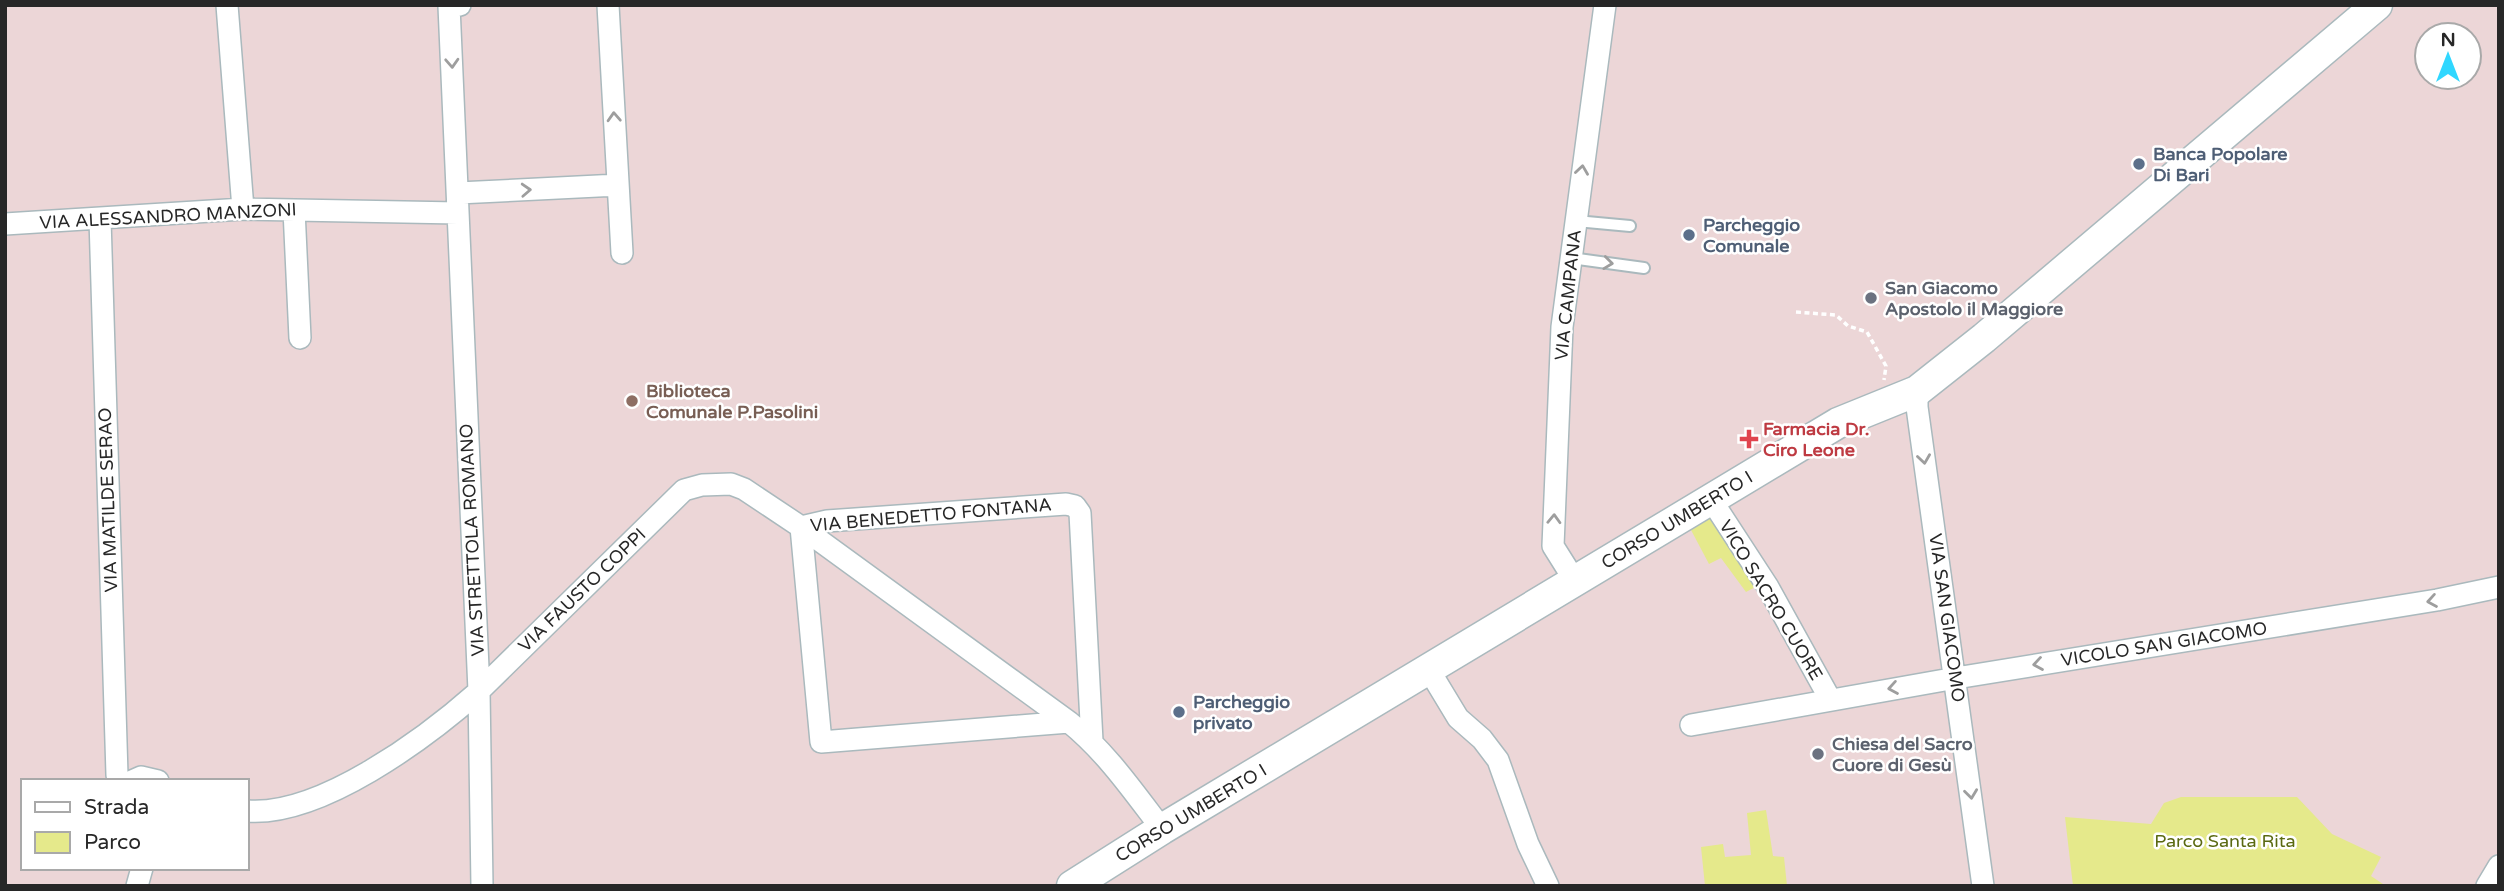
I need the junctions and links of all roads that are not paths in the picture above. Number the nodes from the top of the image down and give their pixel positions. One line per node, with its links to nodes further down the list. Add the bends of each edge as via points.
1 (228, 5): 8 (street)
2 (460, 5): 7 (street, VIA STRETTOLA ROMANO, one-way to 7, via 449,6)
3 (608, 5): 6 (street, one-way to 3)
4 (1605, 5): 11 (street, VIA CAMPANA, one-way to 4)
5 (2378, 5): 18 (main road, CORSO UMBERTO I)
6 (618, 185): 7 (street, VIA ALESSANDRO MANZONI, one-way to 6); 14 (street)
7 (458, 203): 9 (street, VIA ALESSANDRO MANZONI); 26 (street, VIA STRETTOLA ROMANO)
8 (243, 209): 9 (street, VIA ALESSANDRO MANZONI); 10 (street, VIA ALESSANDRO MANZONI)
9 (295, 210): 17 (street)
10 (100, 219): 12 (street, VIA ALESSANDRO MANZONI); 31 (street, VIA MATILDE SERAO)
11 (1576, 220): 13 (lane); 15 (street, VIA CAMPANA)
12 (5, 224)
13 (1629, 226)
14 (622, 253)
15 (1571, 258): 16 (lane, one-way to 16); 22 (street, VIA CAMPANA, one-way to 15, via 1553,546 1562,327)
16 (1644, 268)
17 (300, 338)
18 (1917, 391): 20 (main road, CORSO UMBERTO I, via 1838,423); 25 (street, VIA SAN GIACOMO, one-way to 25)
19 (684, 490): 21 (street, VIA BENEDETTO FONTANA, via 732,484); 26 (street, VIA FAUSTO COPPI)
20 (1712, 500): 22 (main road, CORSO UMBERTO I); 27 (street, VICO SACRO CUORE, via 1769,587)
21 (801, 527): 28 (street, VIA BENEDETTO FONTANA); 28 (street, VIA BENEDETTO FONTANA, via 821,743); 30 (street, VIA BENEDETTO FONTANA, via 827,521 1075,506 1080,513)
22 (1575, 581): 24 (main road, CORSO UMBERTO I)
23 (2499, 587): 25 (street, VICOLO SAN GIACOMO, one-way to 25)
24 (1429, 670): 33 (main road, CORSO UMBERTO I); 37 (street, via 1458,718 1498,760)
25 (1955, 678): 27 (street, VICOLO SAN GIACOMO, one-way to 27); 38 (street, VIA SAN GIACOMO, one-way to 38)
26 (479, 691): 32 (street, VIA FAUSTO COPPI, via 387,762 350,782 291,806); 35 (street, VIA STRETTOLA ROMANO)
27 (1830, 699): 29 (street, VICOLO SAN GIACOMO)
28 (1069, 722): 30 (street, VIA BENEDETTO FONTANA)
29 (1691, 725)
30 (1093, 741): 33 (street, VIA BENEDETTO FONTANA)
31 (118, 779)
32 (248, 811)
33 (1162, 830): 36 (main road, CORSO UMBERTO I)
34 (2499, 866): 39 (street)
35 (482, 886)
36 (1072, 886)
37 (1548, 886)
38 (1983, 886)
39 (2487, 886)

